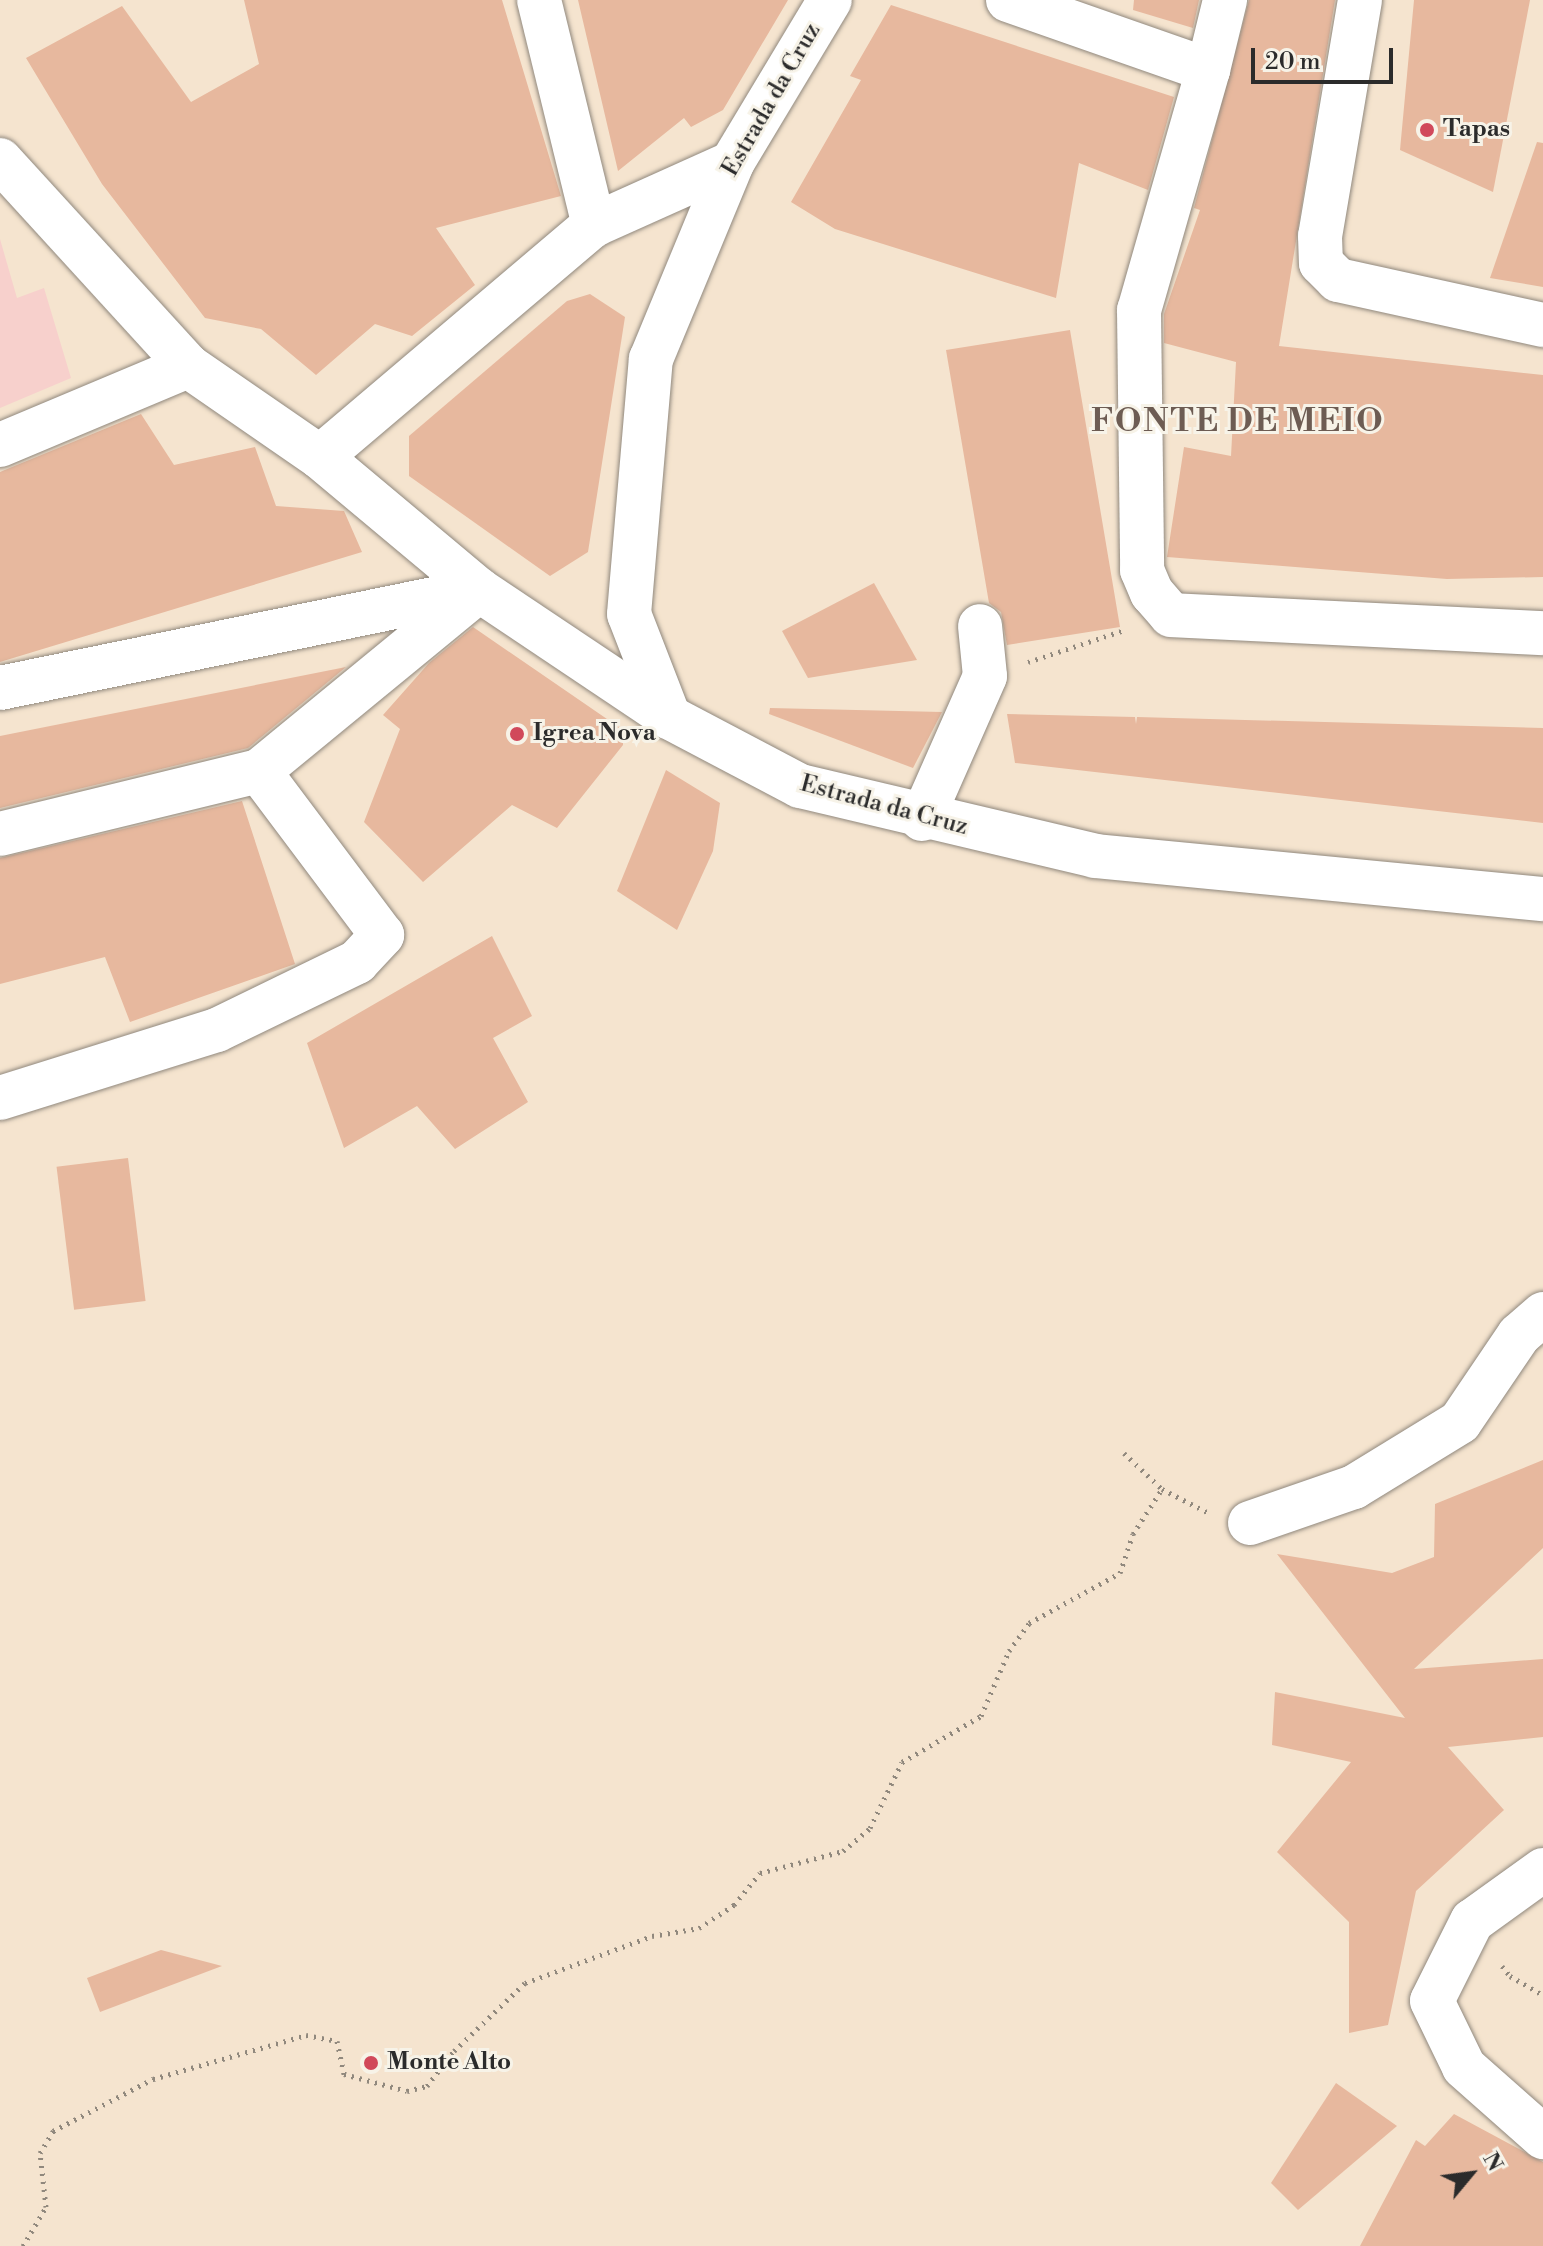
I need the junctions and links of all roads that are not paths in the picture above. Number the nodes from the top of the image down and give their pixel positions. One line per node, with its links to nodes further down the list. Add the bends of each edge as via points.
1 (539, 0): 9 (street)
2 (830, 0): 8 (street, Estrada da Cruz)
3 (1008, 0): 6 (street)
4 (1225, 0): 6 (street)
5 (1360, 0): 10 (street, via 1320,236 1321,263 1338,280)
6 (1208, 70): 16 (street, via 1139,310 1142,570 1152,593 1171,615)
7 (0, 160): 11 (street)
8 (732, 163): 9 (street); 18 (street, Estrada da Cruz, via 651,359 629,614)
9 (594, 225): 13 (street)
10 (1543, 325)
11 (188, 366): 12 (street); 13 (street)
12 (0, 445)
13 (320, 457): 14 (street)
14 (479, 590): 17 (street); 18 (street); 19 (street)
15 (980, 626): 20 (street, via 985,676)
16 (1543, 633)
17 (0, 688)
18 (669, 717): 20 (street, Estrada da Cruz, via 800,786)
19 (259, 771): 21 (street); 23 (street, via 382,935 357,962 217,1030)
20 (922, 819): 22 (street, Estrada da Cruz, via 1095,856)
21 (0, 834)
22 (1543, 899)
23 (0, 1098)
24 (1543, 1314): 25 (street, via 1519,1335 1460,1422 1354,1487)
25 (1250, 1523)
26 (1543, 1870): 27 (street, via 1472,1921 1432,2001 1464,2067)
27 (1543, 2137)

